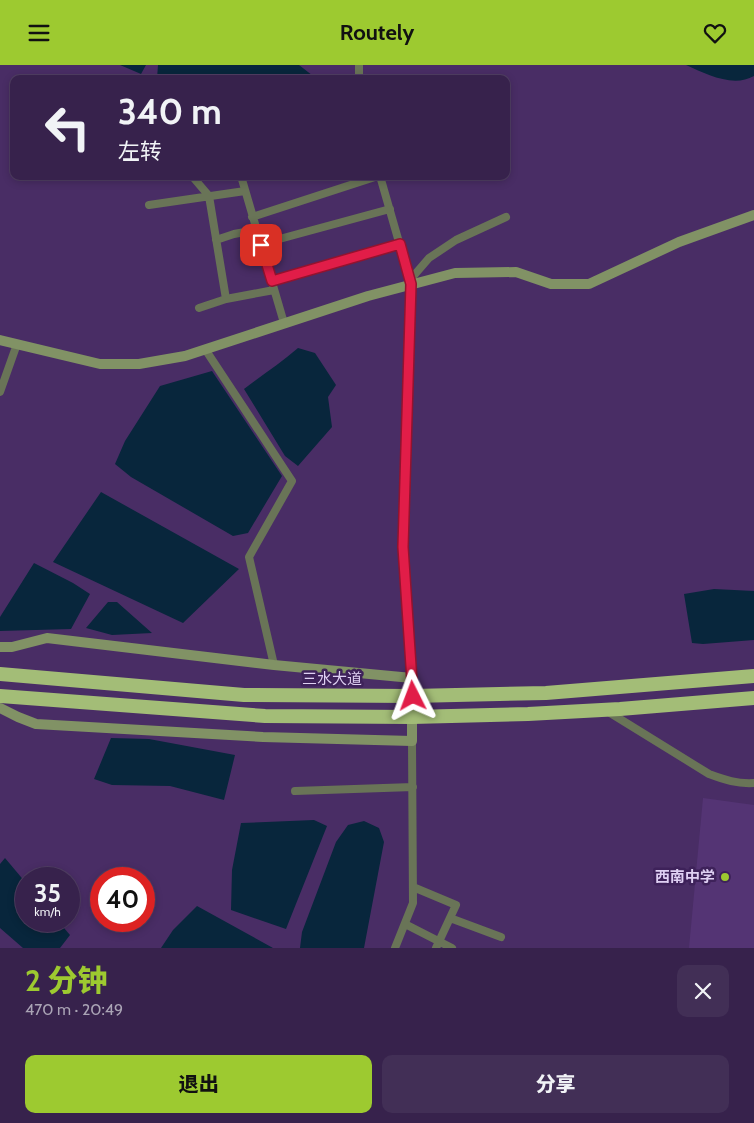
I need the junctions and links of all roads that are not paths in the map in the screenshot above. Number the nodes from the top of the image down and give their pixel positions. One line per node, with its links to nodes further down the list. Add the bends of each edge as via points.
1 (195, 180): 6 (street)
2 (241, 180): 5 (street)
3 (367, 180): 10 (street)
4 (380, 180): 8 (street)
5 (245, 191): 6 (street); 10 (street)
6 (209, 196): 7 (street); 13 (street)
7 (149, 205)
8 (390, 209): 14 (street); 15 (street)
9 (754, 215): 17 (street, via 680,242 589,284 552,284 516,272 455,273)
10 (252, 217): 12 (street)
11 (506, 217): 17 (street, via 456,240 429,258)
12 (256, 230): 13 (street); 15 (street)
13 (216, 240): 19 (street)
14 (400, 244): 16 (street); 17 (street)
15 (261, 245): 16 (street)
16 (272, 281): 18 (street)
17 (411, 282): 21 (street); 30 (street, via 403,547)
18 (274, 290): 19 (street); 21 (street)
19 (226, 299): 20 (street)
20 (199, 308)
21 (284, 323): 24 (street)
22 (0, 340): 23 (street)
23 (17, 344): 24 (street, via 100,364 139,364); 25 (street)
24 (205, 349): 27 (street, via 292,481 249,557)
25 (0, 392)
26 (0, 647): 27 (street, via 47,638)
27 (274, 665): 30 (street)
28 (0, 674): 32 (highway, 三水大道, via 244,695)
29 (754, 676): 32 (highway, 三水大道, via 546,693)
30 (412, 678): 32 (street)
31 (0, 696): 36 (highway, via 265,715)
32 (413, 696)
33 (754, 698): 35 (highway)
34 (0, 707): 37 (street, via 36,724)
35 (606, 710): 36 (highway); 38 (street, via 709,774 740,784)
36 (412, 717): 37 (street)
37 (412, 741): 39 (street)
38 (754, 783)
39 (413, 787): 40 (street); 41 (street)
40 (296, 791)
41 (413, 887): 42 (street, via 456,905); 43 (street, via 413,903)
42 (450, 918): 44 (street); 45 (street)
43 (405, 924): 45 (street); 46 (street)
44 (501, 937)
45 (438, 945): 47 (street)
46 (396, 948)
47 (452, 948)

